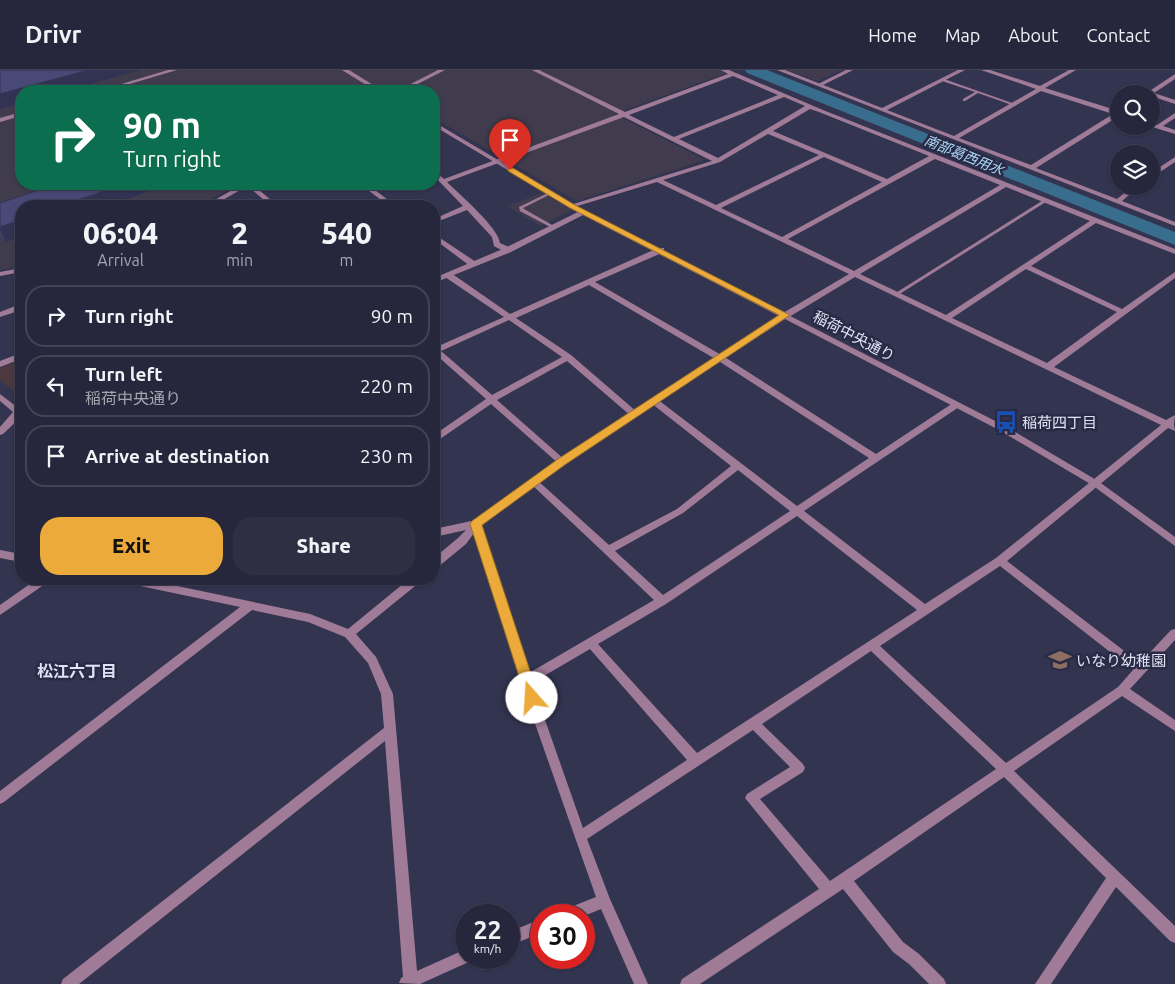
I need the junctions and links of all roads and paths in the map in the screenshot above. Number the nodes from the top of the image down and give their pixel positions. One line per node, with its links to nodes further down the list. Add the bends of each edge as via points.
1 (174, 70): 14 (street)
2 (345, 70): 15 (street)
3 (442, 70): 16 (street)
4 (535, 70): 29 (street)
5 (724, 70): 11 (street)
6 (780, 70): 17 (street)
7 (850, 70): 17 (street)
8 (962, 70): 13 (street)
9 (984, 70): 19 (street)
10 (1073, 70): 19 (street)
11 (733, 74): 21 (street); 29 (street)
12 (1175, 76): 18 (street)
13 (943, 80): 20 (lane); 27 (street)
14 (122, 85)
15 (370, 85)
16 (412, 85)
17 (819, 85): 27 (street)
18 (1160, 86)
19 (1041, 88): 25 (street); 28 (street)
20 (978, 92): 23 (lane); 25 (lane)
21 (784, 95): 26 (street); 40 (street)
22 (1160, 97): 24 (street)
23 (964, 100)
24 (1175, 102)
25 (1013, 104): 39 (street)
26 (810, 106): 37 (street); 42 (street)
27 (882, 110): 39 (street)
28 (1110, 111)
29 (624, 114): 40 (street); 44 (street)
30 (1175, 115): 34 (street)
31 (15, 116): 33 (street)
32 (1110, 119): 46 (street)
33 (0, 120)
34 (1160, 126)
35 (440, 128): 44 (street, 稲荷中央通り)
36 (1160, 128): 38 (street)
37 (770, 132): 41 (street); 45 (street)
38 (1175, 132)
39 (954, 138): 46 (street)
40 (674, 139): 45 (street)
41 (824, 155): 51 (street); 65 (street)
42 (935, 156): 51 (street); 52 (street)
43 (1175, 159): 47 (street)
44 (497, 162): 50 (street); 56 (street, 稲荷中央通り)
45 (718, 162): 49 (street)
46 (1031, 168): 62 (street)
47 (1160, 170)
48 (440, 180): 50 (street)
49 (658, 180): 63 (street); 65 (street)
50 (442, 182): 64 (street)
51 (888, 182): 71 (street)
52 (1006, 184): 61 (street); 80 (street)
53 (237, 190): 58 (street)
54 (254, 190): 59 (street)
55 (371, 190): 60 (street)
56 (551, 194): 63 (street, 稲荷中央通り); 70 (lane, via 521,207)
57 (1126, 195): 62 (street)
58 (218, 200)
59 (265, 200)
60 (385, 200)
61 (1047, 200): 68 (street); 85 (lane)
62 (1116, 202): 69 (street)
63 (572, 206): 66 (street, 稲荷中央通り)
64 (467, 207): 67 (street); 73 (street, via 496,237 496,244)
65 (716, 208): 71 (street)
66 (583, 212): 70 (street); 74 (street, 稲荷中央通り)
67 (440, 218)
68 (1096, 220): 75 (street); 77 (street)
69 (1175, 224)
70 (552, 227): 73 (street)
71 (783, 239): 80 (street)
72 (440, 240): 76 (street)
73 (508, 250): 76 (street)
74 (660, 250): 84 (street); 89 (street, 稲荷中央通り)
75 (1175, 252)
76 (473, 264): 82 (street)
77 (1025, 266): 87 (street); 91 (street)
78 (15, 271): 79 (street)
79 (0, 274)
80 (854, 274): 85 (street); 89 (street)
81 (1175, 274): 87 (street)
82 (448, 275): 83 (street); 90 (street)
83 (440, 278)
84 (589, 282): 90 (street); 96 (street)
85 (896, 294): 91 (street)
86 (15, 309): 88 (street)
87 (1124, 312): 98 (street)
88 (0, 314)
89 (786, 315): 96 (street); 102 (street, 稲荷中央通り)
90 (510, 317): 92 (street); 94 (street)
91 (946, 318): 98 (street)
92 (440, 348)
93 (440, 354): 100 (street)
94 (568, 357): 100 (street); 104 (street)
95 (15, 358): 97 (street)
96 (720, 358): 101 (street); 110 (street)
97 (0, 364)
98 (1048, 367): 107 (street)
99 (0, 396): 103 (street)
100 (492, 399): 109 (street); 111 (street)
101 (654, 401): 104 (street); 112 (street)
102 (956, 405): 110 (street); 114 (street, 稲荷中央通り, via 1027,442)
103 (15, 409)
104 (634, 414): 111 (street)
105 (15, 418): 108 (street)
106 (1175, 418): 107 (street)
107 (1171, 426): 114 (street)
108 (0, 432)
109 (440, 435)
110 (877, 459): 115 (street)
111 (562, 462): 113 (street)
112 (737, 466): 115 (street); 119 (street, via 680,511)
113 (533, 481): 116 (street); 119 (street)
114 (1094, 483): 118 (street, 稲荷中央通り); 123 (street)
115 (798, 511): 127 (street); 129 (street)
116 (476, 524): 117 (street); 122 (street); 136 (street)
117 (440, 532)
118 (1175, 542)
119 (606, 551): 127 (street)
120 (0, 554): 121 (street)
121 (15, 557)
122 (440, 559)
123 (1000, 561): 129 (street); 135 (street)
124 (36, 585): 130 (street)
125 (155, 585): 128 (street)
126 (409, 585): 132 (street)
127 (662, 601): 133 (street)
128 (251, 605): 132 (street, via 310,618); 143 (street)
129 (925, 610): 134 (street)
130 (0, 611)
131 (1175, 633): 135 (street)
132 (349, 634): 140 (street, via 372,660 387,694)
133 (590, 643): 136 (street); 141 (street)
134 (873, 646): 138 (street); 142 (street)
135 (1140, 670): 137 (street)
136 (526, 681): 144 (street)
137 (1122, 690): 139 (street); 142 (street)
138 (754, 723): 141 (street); 147 (street, via 799,768 751,798)
139 (1175, 726)
140 (391, 729): 152 (street); 153 (street)
141 (696, 761): 144 (street)
142 (1004, 769): 145 (street); 146 (street)
143 (0, 798)
144 (580, 837): 148 (street)
145 (1115, 878): 150 (street); 157 (street)
146 (844, 880): 147 (street); 156 (street, via 898,947)
147 (829, 890): 155 (street)
148 (604, 901): 149 (street); 154 (street)
149 (595, 904)
150 (1175, 936)
151 (455, 961): 152 (street)
152 (409, 983)
153 (68, 984)
154 (641, 984)
155 (687, 984)
156 (939, 984)
157 (1042, 984)

